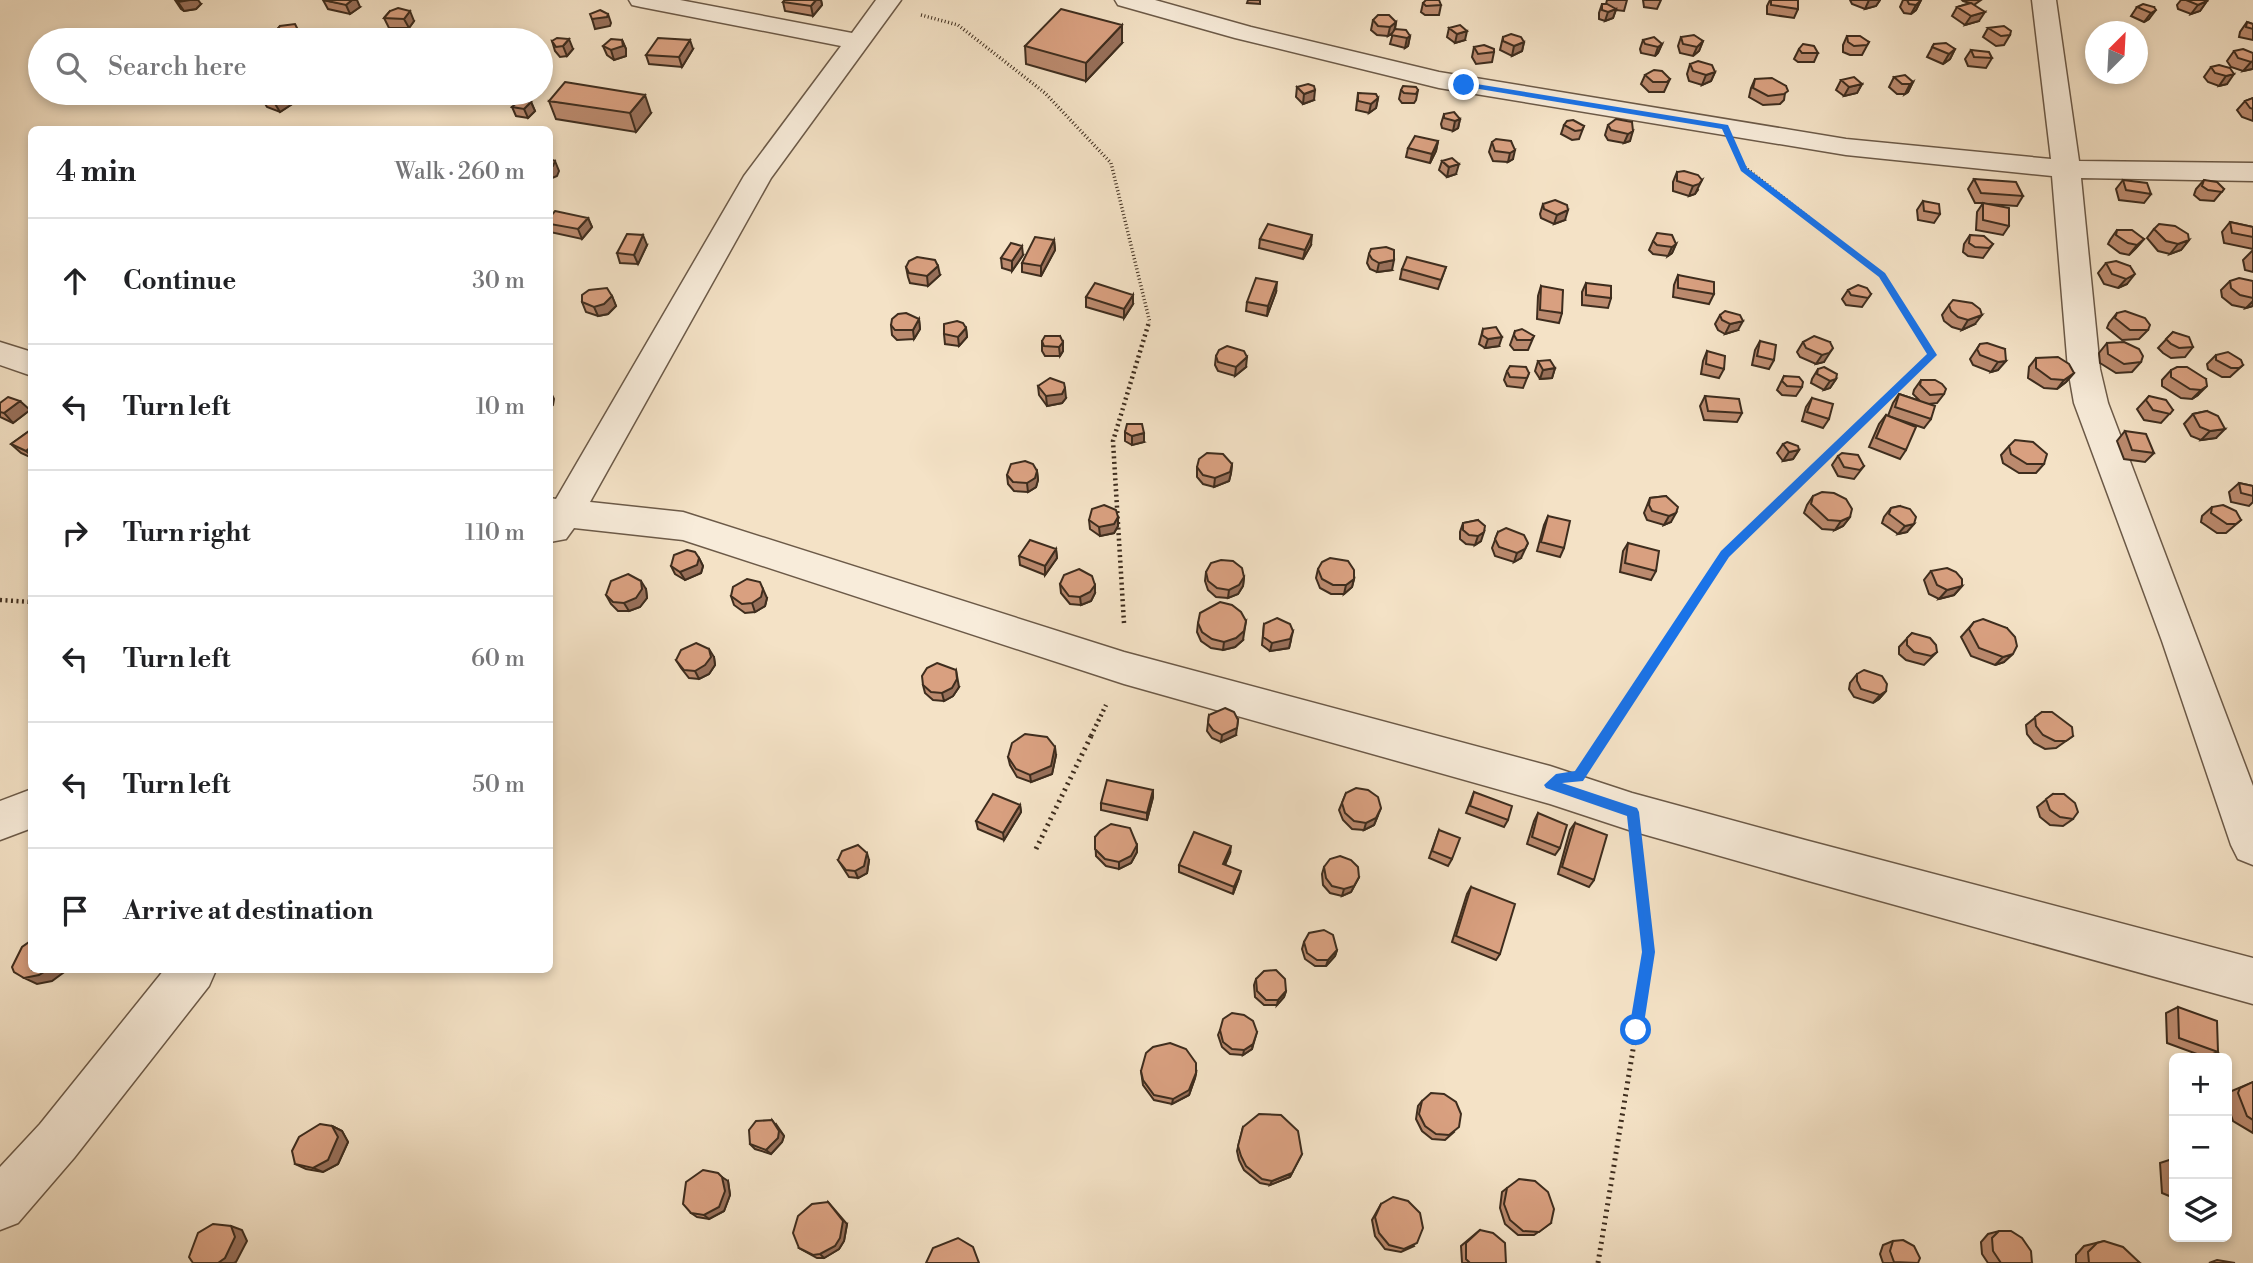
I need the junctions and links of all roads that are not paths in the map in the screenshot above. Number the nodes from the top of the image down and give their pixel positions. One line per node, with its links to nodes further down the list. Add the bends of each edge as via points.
1 (640, 0): 5 (street)
2 (1127, 0): 6 (street, via 1439,80 1846,147)
3 (2044, 0): 6 (street)
4 (887, 3): 5 (street)
5 (860, 42): 10 (street, via 758,176)
6 (2066, 169): 7 (street); 13 (street, via 2091,403)
7 (2253, 173)
8 (0, 353): 9 (street)
9 (28, 364)
10 (555, 519): 15 (street, via 683,526 1124,668)
11 (28, 810): 12 (street)
12 (0, 821)
13 (2253, 845)
14 (191, 973): 16 (street)
15 (2253, 981)
16 (0, 1205)

